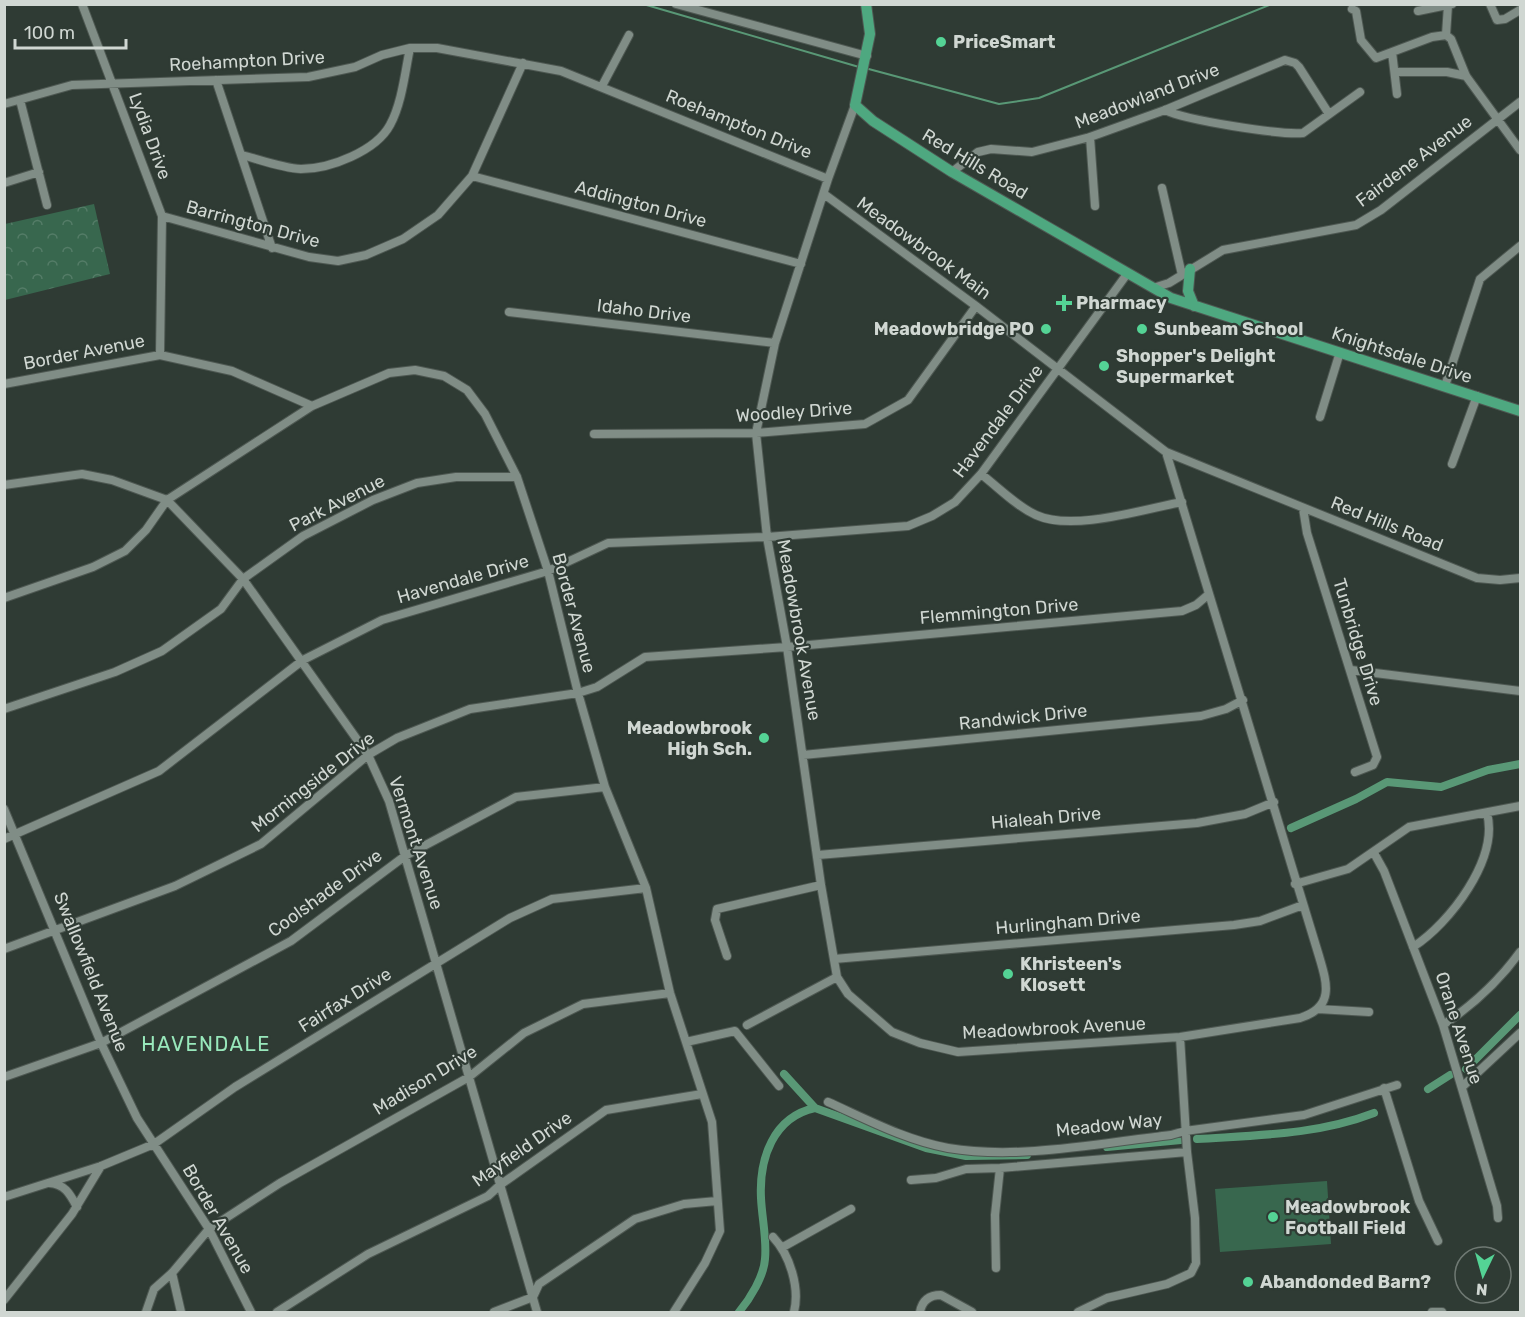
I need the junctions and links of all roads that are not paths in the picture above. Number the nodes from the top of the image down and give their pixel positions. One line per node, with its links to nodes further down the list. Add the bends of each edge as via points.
1 (82, 4): 19 (street, Lydia Drive)
2 (676, 4): 14 (street)
3 (866, 4): 14 (main road, via 870,34)
4 (1452, 4): 6 (street)
5 (1490, 4): 8 (street, via 1497,20)
6 (1448, 5): 9 (street); 11 (street)
7 (1352, 9): 13 (street, via 1356,11 1366,49 1376,58)
8 (1521, 10)
9 (1418, 11)
10 (628, 35): 20 (street)
11 (1446, 35): 13 (street); 17 (street)
12 (410, 48): 15 (street, Roehampton Drive, via 437,48); 18 (street, Roehampton Drive, via 333,73); 32 (street, via 396,110 379,140 316,168 300,169)
13 (1392, 52): 16 (street)
14 (867, 56): 26 (main road)
15 (523, 63): 20 (street, Roehampton Drive); 35 (street, Barrington Drive)
16 (1395, 72): 17 (street); 22 (street)
17 (1466, 76): 29 (street)
18 (216, 80): 19 (street, Roehampton Drive); 32 (street)
19 (113, 84): 23 (street, Roehampton Drive, via 72,85); 42 (street, Lydia Drive)
20 (602, 86): 36 (street, Roehampton Drive)
21 (1360, 92): 28 (street)
22 (1397, 94)
23 (20, 100): 25 (street, Roehampton Drive); 33 (street)
24 (1521, 102): 29 (street, Fairdene Avenue)
25 (4, 104)
26 (855, 105): 34 (main road, Red Hills Road); 36 (street, Meadowbrook Avenue)
27 (1165, 110): 28 (street, via 1180,117 1294,134 1311,129); 28 (street, Meadowland Drive, via 1285,60 1299,67); 30 (street, Meadowland Drive)
28 (1329, 114)
29 (1497, 119): 31 (street); 46 (street, Fairdene Avenue, via 1381,210 1356,225 1237,246 1211,255)
30 (1090, 137): 34 (street, Meadowland Drive, via 1032,152 978,152); 41 (street)
31 (1521, 150)
32 (242, 155): 44 (street)
33 (39, 172): 37 (street); 40 (street)
34 (952, 172): 47 (main road, Red Hills Road)
35 (472, 176): 44 (street, Barrington Drive, via 438,215 403,239 366,255 338,261); 45 (street, Addington Drive)
36 (828, 179): 39 (street, Meadowbrook Avenue)
37 (4, 183)
38 (1162, 188): 46 (street)
39 (824, 194): 45 (street, Meadowbrook Avenue); 50 (street, Meadowbrook Main)
40 (47, 205)
41 (1095, 206)
42 (162, 216): 44 (street, Barrington Drive); 55 (street, Lydia Drive)
43 (1521, 246): 58 (street, via 1480,279)
44 (272, 248)
45 (801, 264): 53 (street, Meadowbrook Avenue)
46 (1186, 272): 48 (street, Fairdene Avenue); 51 (main road)
47 (1127, 274): 48 (main road, Red Hills Road); 56 (street, Havendale Drive)
48 (1153, 288): 49 (main road, Red Hills Road)
49 (1171, 297): 51 (main road, Knightsdale Drive)
50 (976, 306): 56 (street, Meadowbrook Main); 63 (street, Woodley Drive, via 908,400 886,414 865,424)
51 (1194, 306): 54 (main road, Knightsdale Drive)
52 (509, 312): 53 (street, Idaho Drive)
53 (775, 344): 63 (street, Meadowbrook Avenue)
54 (1340, 352): 58 (main road, Knightsdale Drive); 62 (street)
55 (160, 355): 57 (street, Border Avenue); 60 (street, Border Avenue, via 232,371)
56 (1058, 369): 65 (street, Meadowbrook Main); 67 (street, Havendale Drive)
57 (4, 384)
58 (1445, 386): 59 (main road, Knightsdale Drive)
59 (1477, 396): 61 (main road, Knightsdale Drive); 66 (street)
60 (312, 406): 68 (street, Border Avenue, via 389,373 415,370 444,376 467,390 485,414); 71 (street)
61 (1521, 411)
62 (1320, 417)
63 (756, 433): 64 (street, Woodley Drive); 74 (street, Meadowbrook Avenue)
64 (594, 434)
65 (1166, 452): 69 (street, Meadowbrook Main); 72 (street)
66 (1452, 464)
67 (981, 474): 72 (street, via 1036,516 1051,519 1112,516); 74 (street, Havendale Drive, via 955,502 908,526)
68 (517, 477): 75 (street, Border Avenue); 77 (street, Park Avenue, via 456,477 417,483 373,500 303,536)
69 (1245, 482): 73 (street, Red Hills Road)
70 (4, 485): 71 (street, Vermont Avenue, via 82,474 112,480)
71 (167, 500): 77 (street, Vermont Avenue); 79 (street, via 125,551 93,567)
72 (1182, 502): 78 (street)
73 (1304, 508): 76 (street, Red Hills Road, via 1477,578); 82 (street, Tunbridge Drive, via 1307,533)
74 (766, 537): 75 (street, Havendale Drive, via 608,543); 80 (street, Meadowbrook Avenue)
75 (548, 571): 81 (street, Havendale Drive, via 382,620); 84 (street, Border Avenue)
76 (1521, 578)
77 (243, 579): 81 (street, Vermont Avenue); 86 (street, Park Avenue, via 221,609 162,651 115,672)
78 (1209, 594): 80 (street, Flemmington Drive, via 1182,611); 85 (street)
79 (4, 598)
80 (787, 647): 84 (street, Morningside Drive, via 645,657 597,687); 88 (street, Meadowbrook Avenue)
81 (303, 660): 87 (street, Vermont Avenue); 95 (street, Havendale Drive, via 159,771)
82 (1351, 670): 83 (street); 89 (street, Tunbridge Drive, via 1377,760)
83 (1521, 691)
84 (578, 693): 87 (street, Morningside Drive, via 470,709 397,738); 90 (street, Border Avenue)
85 (1242, 700): 88 (street, Randwick Drive, via 1226,710 1201,716); 91 (street)
86 (4, 709)
87 (368, 755): 99 (street, Vermont Avenue, via 389,801); 104 (street, Morningside Drive, via 261,844 175,886)
88 (803, 755): 98 (street, Meadowbrook Avenue)
89 (1355, 772)
90 (605, 786): 99 (street, Coolshade Drive, via 516,797); 102 (street, Border Avenue)
91 (1274, 802): 98 (street, Hialeah Drive, via 1245,814 1197,823); 100 (street)
92 (1521, 806): 94 (street)
93 (4, 809): 95 (street, Swallowfield Avenue)
94 (1487, 813): 97 (street, via 1409,828); 105 (street, via 1489,837 1477,874 1443,922)
95 (17, 834): 96 (street, Havendale Drive); 104 (street, Swallowfield Avenue)
96 (4, 839)
97 (1374, 852): 100 (street, via 1348,869); 105 (street, Orane Avenue)
98 (818, 855): 101 (street, Meadowbrook Avenue)
99 (405, 856): 110 (street, Vermont Avenue); 120 (street, Coolshade Drive, via 291,941)
100 (1295, 884): 103 (street)
101 (821, 885): 108 (street, via 717,909 715,920); 109 (street, Meadowbrook Avenue)
102 (646, 888): 110 (street, Fairfax Drive, via 552,899 510,918); 112 (street, Border Avenue)
103 (1303, 905): 109 (street, Hurlingham Drive, via 1260,921 1234,925); 113 (street, via 1327,986)
104 (56, 930): 106 (street, Morningside Drive); 120 (street, Swallowfield Avenue)
105 (1413, 947): 116 (street, Orane Avenue)
106 (4, 949)
107 (1521, 952): 116 (street, via 1468,1008)
108 (727, 956)
109 (834, 959): 111 (street, Meadowbrook Avenue)
110 (436, 964): 122 (street, Vermont Avenue); 130 (street, Fairfax Drive, via 235,1087)
111 (837, 976): 115 (street); 118 (street, Meadowbrook Avenue, via 848,994 892,1032 958,1052)
112 (670, 993): 119 (street, Border Avenue); 122 (street, Madison Drive, via 583,1004 524,1033)
113 (1318, 1009): 114 (street); 118 (street, Meadowbrook Avenue, via 1300,1018)
114 (1369, 1012)
115 (747, 1025)
116 (1443, 1025): 125 (street, Orane Avenue)
117 (1521, 1033): 125 (street)
118 (1180, 1037): 129 (street)
119 (686, 1042): 124 (street, via 735,1031); 127 (street, Border Avenue)
120 (102, 1043): 121 (street, Coolshade Drive); 130 (street, Swallowfield Avenue, via 137,1118)
121 (4, 1077)
122 (469, 1077): 136 (street, Vermont Avenue); 142 (street, Madison Drive, via 280,1183)
123 (1397, 1085): 126 (street, Meadow Way)
124 (779, 1086)
125 (1462, 1087): 141 (street, Orane Avenue)
126 (1384, 1088): 129 (street, Meadow Way, via 1304,1115); 144 (street, via 1419,1201)
127 (702, 1094): 136 (street, Mayfield Drive, via 606,1110); 138 (street, Border Avenue, via 712,1122)
128 (828, 1102): 129 (street, Meadow Way, via 924,1142 976,1151 1020,1151)
129 (1185, 1131): 131 (street)
130 (154, 1144): 132 (street, Fairfax Drive); 142 (street, Border Avenue)
131 (1187, 1152): 133 (street); 160 (street, via 1196,1232 1196,1263 1191,1273 1167,1284 1107,1298)
132 (101, 1166): 135 (street, Fairfax Drive); 139 (street)
133 (1000, 1168): 134 (street, via 966,1169); 146 (street, via 994,1215)
134 (911, 1180)
135 (46, 1183): 137 (street, Fairfax Drive); 139 (street, via 58,1184 69,1192)
136 (500, 1185): 148 (street, Vermont Avenue); 153 (street, Mayfield Drive, via 488,1196 368,1254)
137 (4, 1197)
138 (717, 1201): 148 (street, via 684,1204 635,1219 538,1284); 156 (street, Border Avenue, via 720,1231 714,1247)
139 (77, 1206): 149 (street)
140 (851, 1209): 145 (street)
141 (1498, 1218)
142 (209, 1230): 147 (street, Madison Drive); 152 (street, Border Avenue)
143 (773, 1237): 145 (street)
144 (1438, 1241)
145 (783, 1247): 157 (street, via 795,1290)
146 (996, 1268)
147 (172, 1273): 150 (street, Madison Drive, via 154,1289); 151 (street)
148 (533, 1297): 154 (street); 155 (street, Vermont Avenue)
149 (4, 1300)
150 (146, 1312)
151 (181, 1312)
152 (251, 1312)
153 (277, 1312)
154 (494, 1312)
155 (537, 1312)
156 (674, 1312)
157 (794, 1312)
158 (920, 1312): 159 (street, via 928,1298 941,1295)
159 (972, 1312)
160 (1078, 1312)
161 (1432, 1312): 162 (street)
162 (1442, 1312)

